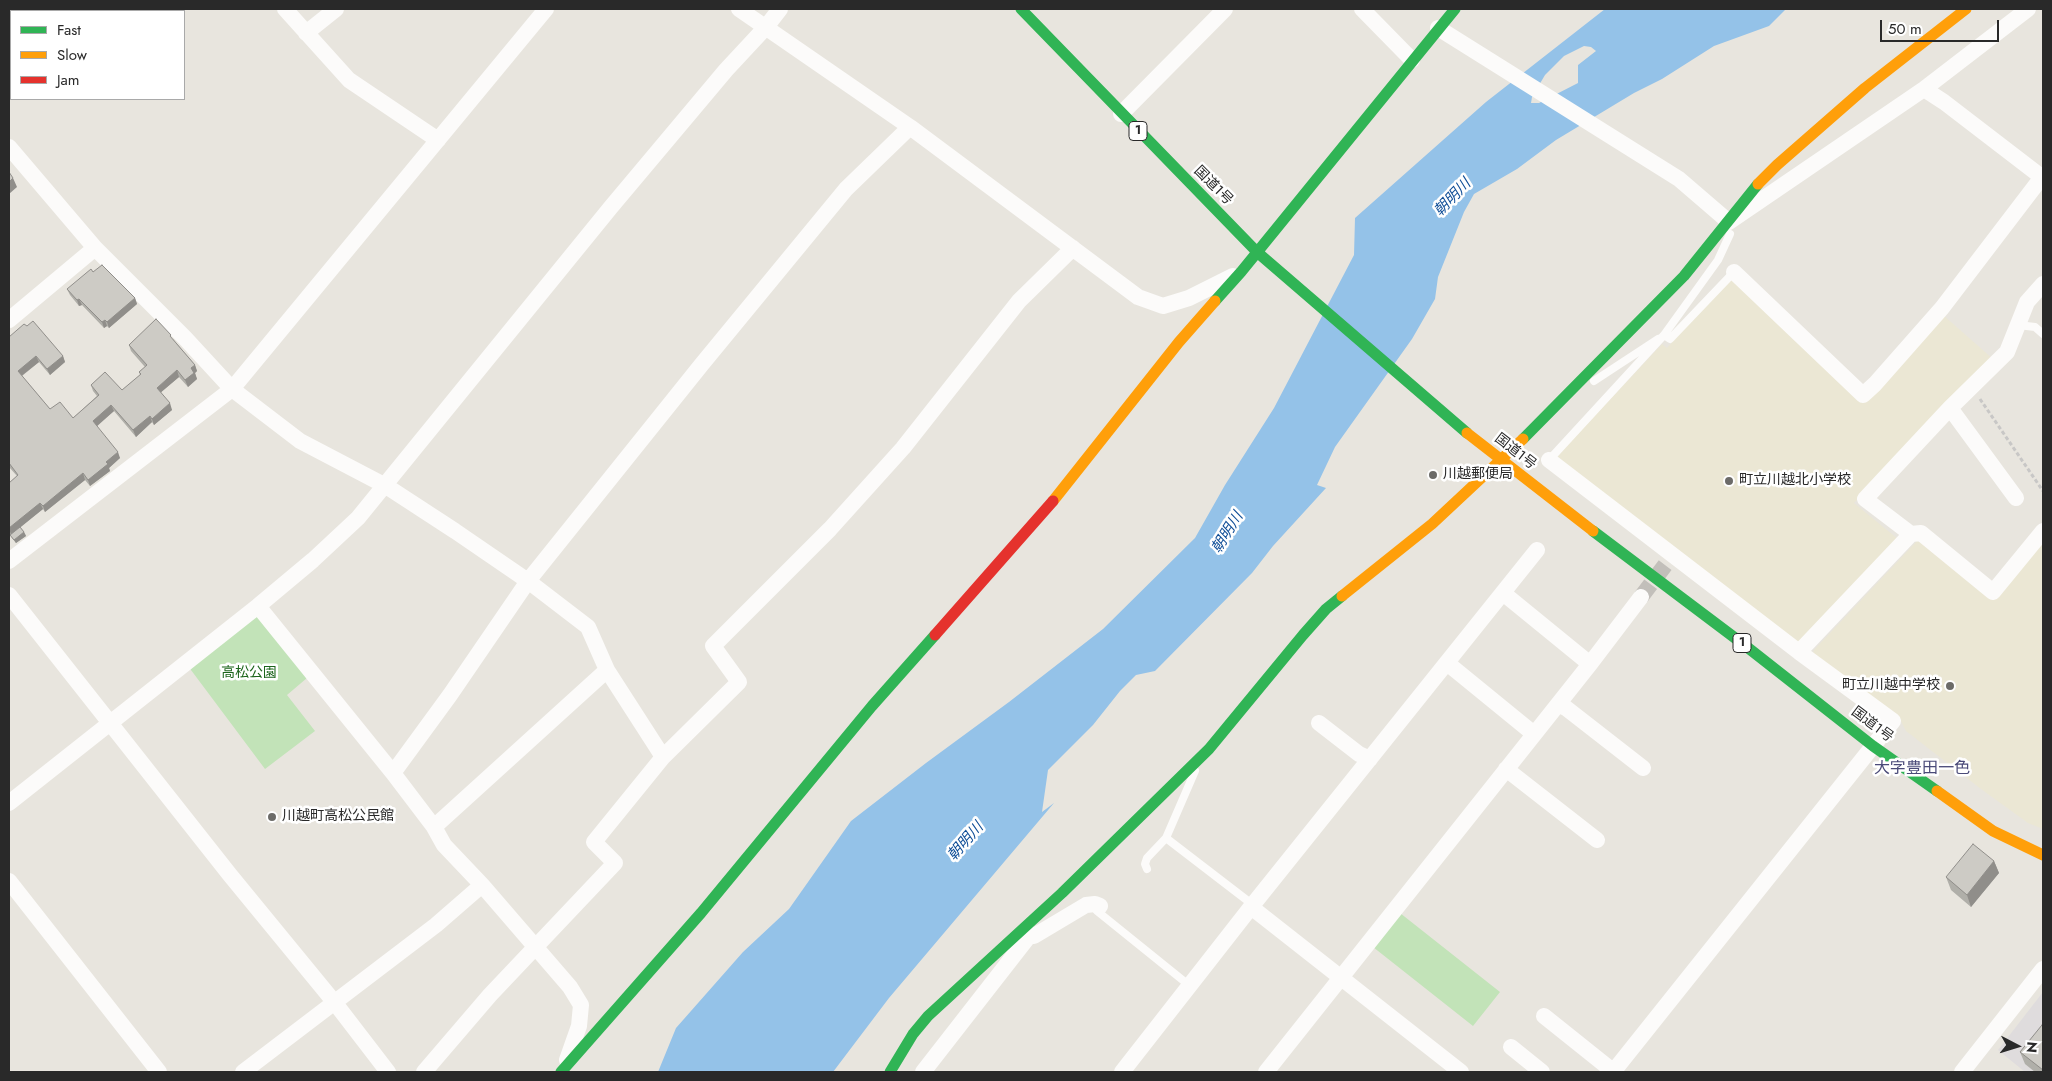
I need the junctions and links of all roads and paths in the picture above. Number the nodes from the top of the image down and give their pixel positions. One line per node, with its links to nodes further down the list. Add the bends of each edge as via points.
1 (285, 9): 14 (street)
2 (336, 9): 14 (street)
3 (546, 9): 19 (street)
4 (740, 9): 12 (street)
5 (780, 9): 12 (street)
6 (1021, 9): 17 (main road, 国道1号 / 1)
7 (1225, 9): 17 (street)
8 (1362, 9): 15 (street)
9 (1454, 9): 13 (main road)
10 (1966, 9): 22 (main road, via 1810,135 1755,187)
11 (2028, 9): 16 (street)
12 (766, 27): 18 (street); 39 (street, via 611,207)
13 (1438, 28): 15 (main road); 22 (street, via 1678,179)
14 (306, 33): 19 (street, via 348,80)
15 (1412, 60): 25 (main road)
16 (1924, 89): 21 (street); 22 (street)
17 (1121, 114): 25 (main road, 国道1号 / 1)
18 (910, 127): 24 (street); 46 (street, via 846,189)
19 (438, 140): 35 (street)
20 (9, 147): 23 (street)
21 (2043, 177): 27 (street, via 1942,308 1863,395)
22 (1729, 222): 32 (lane, via 1734,227 1718,260); 33 (main road, via 1684,276)
23 (95, 248): 29 (street); 35 (street)
24 (1073, 248): 26 (street, via 1138,297 1163,306 1189,298); 60 (street, via 1019,301 897,456 830,529 713,646 739,682)
25 (1256, 252): 26 (main road); 37 (main road, 国道1号 / 1)
26 (1241, 272): 84 (main road, via 1179,342 1056,497 872,706 701,913)
27 (1734, 272): 32 (lane, via 1670,339)
28 (2043, 284): 30 (street, via 2027,302)
29 (9, 320)
30 (2017, 325): 31 (lane, via 2035,327); 34 (street, via 2007,352)
31 (2043, 334)
32 (1664, 335): 33 (lane, via 1592,382); 38 (lane)
33 (1576, 384): 37 (main road)
34 (1972, 387): 36 (street); 40 (path)
35 (232, 390): 39 (street, via 300,441); 45 (street)
36 (1950, 408): 41 (street); 43 (street, via 1865,499)
37 (1499, 460): 59 (main road, 国道1号 / 1, via 1748,647); 62 (main road, via 1432,524 1326,609)
38 (1548, 460): 51 (street, via 1671,558)
39 (386, 486): 46 (street); 50 (street, via 358,518)
40 (2043, 492)
41 (2016, 498)
42 (2043, 531): 43 (street, via 1993,592 1921,533)
43 (1911, 534): 51 (street)
44 (1537, 550): 47 (street)
45 (9, 561)
46 (528, 582): 54 (street, via 588,627); 65 (street)
47 (1503, 593): 52 (street); 53 (street)
48 (9, 595): 56 (street)
49 (1641, 597): 53 (street)
50 (258, 606): 56 (street); 65 (street)
51 (1799, 652): 59 (street, via 1893,721)
52 (1447, 662): 58 (street); 61 (street)
53 (1590, 664): 55 (street)
54 (607, 670): 60 (street); 67 (street)
55 (1558, 704): 58 (street); 63 (street)
56 (111, 723): 66 (street); 81 (street, via 230,876)
57 (1319, 723): 61 (street)
58 (1534, 734): 64 (street)
59 (1873, 746): 70 (main road, 国道1号 / 1, via 1993,831); 96 (street)
60 (663, 757): 77 (street, via 594,842 615,863)
61 (1370, 759): 74 (street)
62 (1198, 760): 68 (lane, via 1193,780); 76 (main road)
63 (1642, 768)
64 (1506, 769): 69 (street); 79 (street)
65 (393, 773): 67 (street)
66 (9, 803)
67 (434, 827): 73 (street, via 444,845)
68 (1166, 838): 71 (lane, via 1147,858); 74 (lane, via 1248,901)
69 (1597, 840)
70 (2043, 855)
71 (1147, 869)
72 (9, 881): 86 (street)
73 (482, 885): 77 (street); 81 (street)
74 (1251, 907): 79 (street); 80 (street)
75 (1099, 909): 76 (street, via 1095,904 1086,905 1034,936); 80 (lane)
76 (1027, 930): 90 (main road, via 928,1016); 91 (street)
77 (536, 947): 84 (street, via 581,1005 579,1026); 89 (street)
78 (2043, 969): 85 (street)
79 (1342, 977): 93 (street); 94 (street)
80 (1190, 986): 92 (street)
81 (335, 1003): 87 (street); 88 (street)
82 (1544, 1016): 96 (street)
83 (1511, 1047): 95 (street)
84 (562, 1071)
85 (1965, 1071)
86 (160, 1072)
87 (243, 1072)
88 (388, 1072)
89 (424, 1072)
90 (890, 1072)
91 (923, 1072)
92 (1122, 1072)
93 (1266, 1072)
94 (1462, 1072)
95 (1542, 1072)
96 (1614, 1072)

